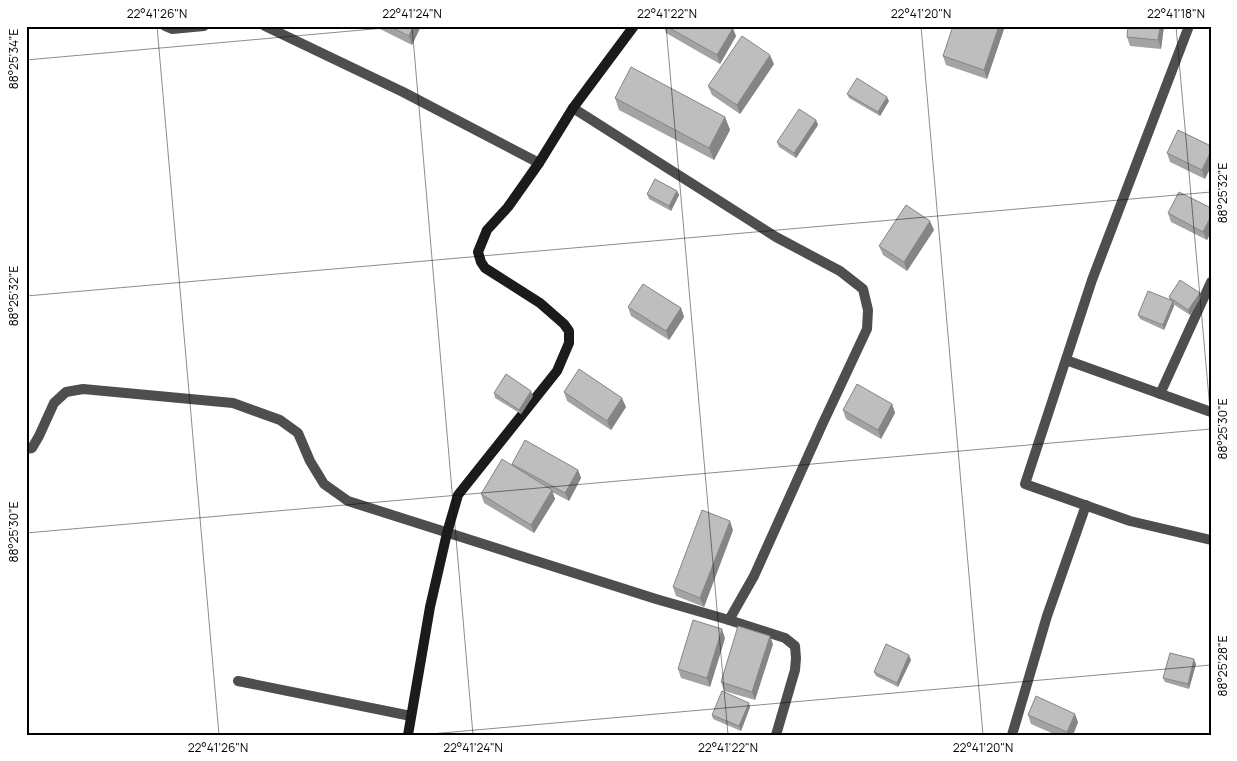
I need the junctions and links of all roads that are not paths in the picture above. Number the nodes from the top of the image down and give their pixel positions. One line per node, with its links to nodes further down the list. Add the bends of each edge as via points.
1 (164, 26): 2 (street, via 172,29)
2 (204, 26)
3 (265, 26): 7 (street)
4 (634, 26): 6 (street)
5 (1189, 26): 9 (street, via 1092,280)
6 (573, 108): 7 (street); 16 (street, via 776,237 840,271 862,289 868,310 867,329 754,576)
7 (539, 163): 14 (street, via 487,230 478,252 485,268 540,303 564,324 569,331 569,343 557,371 458,495)
8 (1211, 282): 10 (street)
9 (1066, 360): 10 (street); 13 (street, via 1025,484)
10 (1160, 394): 11 (street)
11 (1211, 412)
12 (26, 449): 14 (street, via 32,448 54,403 66,392 83,389 233,403 280,420 298,433 324,484 348,501)
13 (1086, 506): 15 (street, via 1130,521); 21 (street, via 1047,616)
14 (447, 533): 16 (street); 18 (street)
15 (1211, 540)
16 (729, 620): 20 (street, via 785,638 795,646 794,670)
17 (238, 681): 18 (street)
18 (411, 716): 19 (street)
19 (408, 735)
20 (776, 735)
21 (1012, 735)

